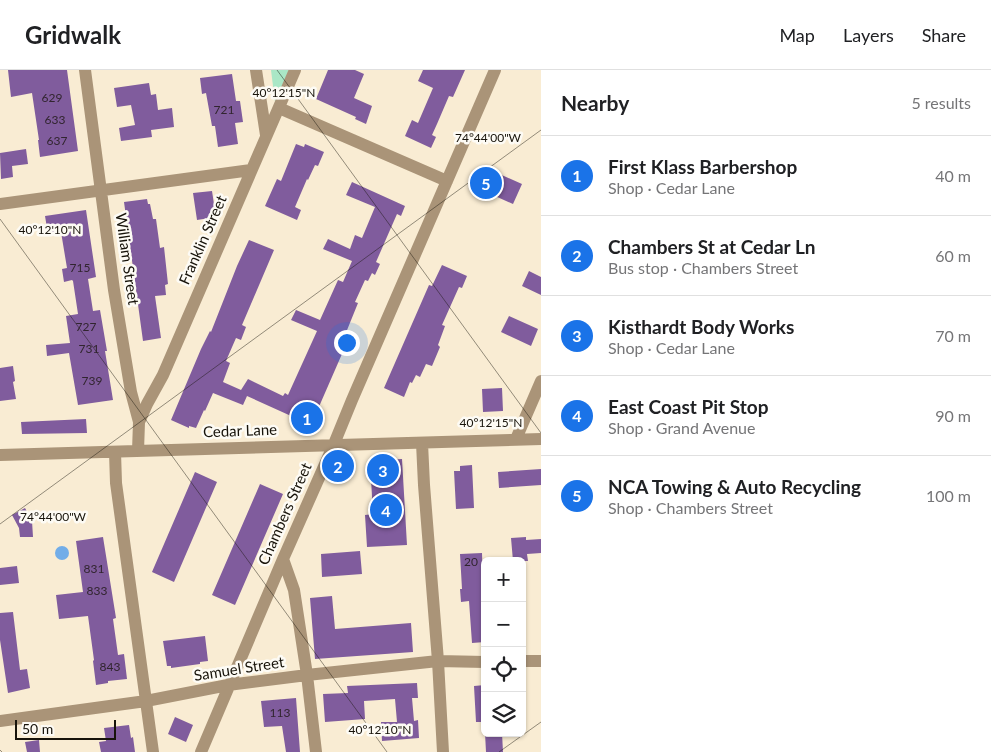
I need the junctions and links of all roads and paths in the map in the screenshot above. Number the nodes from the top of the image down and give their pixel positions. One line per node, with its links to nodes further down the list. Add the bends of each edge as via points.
1 (85, 70): 9 (street, William Street)
2 (256, 70): 6 (street)
3 (295, 70): 5 (street, Franklin Street)
4 (495, 70): 8 (street, Chambers Street)
5 (278, 108): 6 (street, Franklin Street); 8 (street)
6 (266, 135): 7 (street, Franklin Street)
7 (251, 170): 9 (street); 12 (street, Franklin Street, via 163,375)
8 (447, 181): 16 (street, Chambers Street)
9 (102, 190): 10 (street); 12 (street, William Street, via 114,290)
10 (0, 204)
11 (541, 381): 14 (street)
12 (139, 422): 17 (street, William Street)
13 (541, 439): 14 (street, Cedar Lane)
14 (516, 440): 15 (street, Cedar Lane)
15 (422, 443): 16 (street, Cedar Lane); 21 (street)
16 (334, 444): 17 (street, Cedar Lane); 20 (street, Chambers Street)
17 (138, 451): 18 (street, Cedar Lane)
18 (115, 452): 19 (street, Cedar Lane); 27 (street, via 116,483)
19 (0, 455)
20 (283, 559): 25 (street, via 294,590); 26 (street, Chambers Street)
21 (438, 661): 24 (street, Samuel Street); 25 (street, Samuel Street); 32 (street)
22 (526, 661): 23 (street)
23 (541, 661)
24 (481, 662)
25 (307, 675): 26 (street, Samuel Street); 31 (street)
26 (228, 685): 27 (street, Samuel Street); 30 (street, Chambers Street)
27 (146, 701): 28 (street, Samuel Street); 29 (street)
28 (0, 721)
29 (153, 752)
30 (201, 752)
31 (316, 752)
32 (443, 752)

